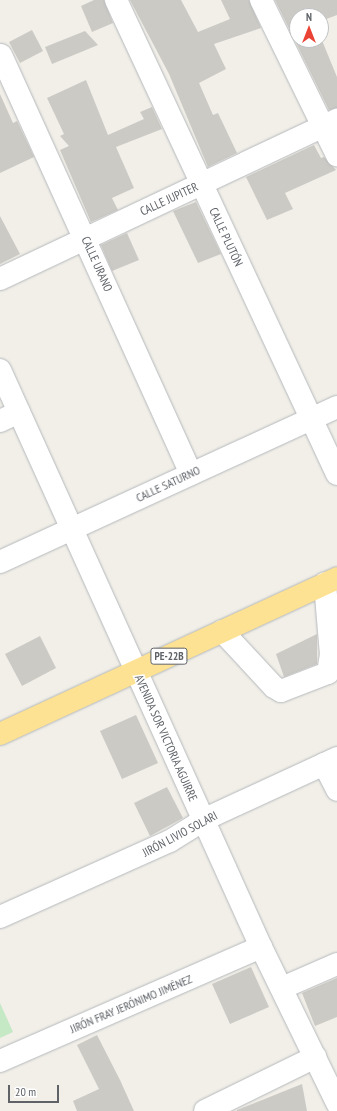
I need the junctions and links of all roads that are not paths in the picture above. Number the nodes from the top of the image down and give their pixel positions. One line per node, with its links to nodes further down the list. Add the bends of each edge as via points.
1 (116, 0): 6 (street, CALLE PLUTÓN)
2 (261, 0): 4 (street)
3 (1, 55): 7 (street, CALLE URANO)
4 (330, 123): 5 (street); 6 (street, CALLE JUPITER)
5 (337, 155)
6 (201, 184): 7 (street, CALLE JUPITER); 12 (street, CALLE PLUTÓN)
7 (85, 239): 8 (street, CALLE JUPITER); 13 (street, CALLE URANO)
8 (0, 279)
9 (0, 370): 11 (street, AVENIDA SOR VICTORIA AGUIRRE)
10 (337, 407): 12 (street, CALLE SATURNO)
11 (10, 417): 15 (street, AVENIDA SOR VICTORIA AGUIRRE)
12 (311, 419): 13 (street, CALLE SATURNO); 14 (street, CALLE PLUTÓN)
13 (191, 474): 15 (street, CALLE SATURNO)
14 (337, 474)
15 (74, 528): 16 (street, CALLE SATURNO); 19 (street, AVENIDA SOR VICTORIA AGUIRRE)
16 (0, 562)
17 (331, 581): 18 (highway, PE-22B); 18 (street, via 331,656 328,673 282,691 274,687)
18 (222, 631): 19 (highway, PE-22B)
19 (136, 671): 20 (highway, PE-22B); 23 (street, AVENIDA SOR VICTORIA AGUIRRE)
20 (0, 734)
21 (331, 761): 22 (street); 23 (street, JIRÓN LIVIO SOLARI)
22 (337, 790)
23 (203, 820): 24 (street, JIRÓN LIVIO SOLARI, via 170,841); 25 (street, AVENIDA SOR VICTORIA AGUIRRE)
24 (0, 917)
25 (261, 947): 27 (street, AVENIDA SOR VICTORIA AGUIRRE); 29 (street, JIRÓN FRAY JERÓNIMO JIMÉNEZ)
26 (337, 964): 27 (street)
27 (282, 988): 28 (street, AVENIDA SOR VICTORIA AGUIRRE)
28 (314, 1057): 30 (street, AVENIDA SOR VICTORIA AGUIRRE); 31 (street)
29 (0, 1061)
30 (337, 1103)
31 (205, 1111)

